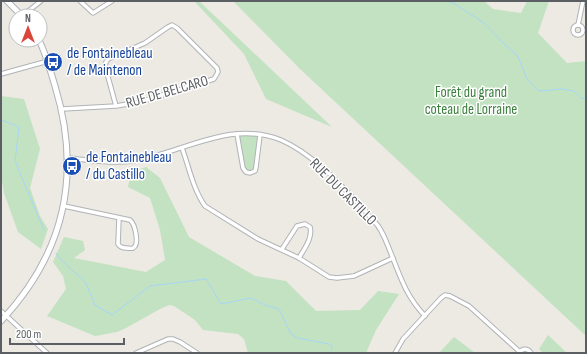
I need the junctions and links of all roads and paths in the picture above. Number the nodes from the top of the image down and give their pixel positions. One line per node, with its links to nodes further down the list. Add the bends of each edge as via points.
1 (40, 1): 5 (street)
2 (80, 1): 3 (street, via 93,13)
3 (112, 1)
4 (583, 1): 6 (street)
5 (32, 8)
6 (578, 25)
7 (43, 48): 8 (street)
8 (48, 60): 9 (street); 11 (street)
9 (1, 74)
10 (116, 106): 10 (street, RUE DE BELCARO, via 140,102 214,79 218,72 217,68 172,25 145,43 108,59 105,66); 11 (street, RUE DE BELCARO)
11 (62, 109): 15 (street)
12 (237, 134): 13 (street, RUE DU CASTILLO); 13 (street, via 243,168 250,173 255,171); 14 (street, RUE DU CASTILLO, via 211,137)
13 (260, 135): 20 (street, RUE DU CASTILLO, via 281,140 299,150 338,183 376,222)
14 (182, 148): 15 (street, RUE DU CASTILLO, via 132,161); 18 (street, via 199,198 205,206 267,244)
15 (68, 158): 16 (street)
16 (64, 206): 17 (street); 22 (street, via 52,244 38,274)
17 (119, 218): 17 (street, via 118,244 123,248 133,248 137,242 133,222)
18 (282, 249): 19 (street); 19 (street, via 298,226 305,224 310,228 310,238)
19 (299, 258): 20 (street, via 329,277 337,278 354,276)
20 (393, 258): 23 (street, RUE DU CASTILLO, via 406,292)
21 (1, 311): 22 (street)
22 (6, 315): 24 (street); 25 (street)
23 (425, 316): 27 (street, via 441,298 450,296 469,306); 30 (street, via 403,339)
24 (1, 321)
25 (45, 352)
26 (144, 352): 28 (street); 29 (street, via 168,339 173,339)
27 (520, 352): 31 (street, via 525,349)
28 (136, 353)
29 (197, 353)
30 (395, 353)
31 (531, 353)

